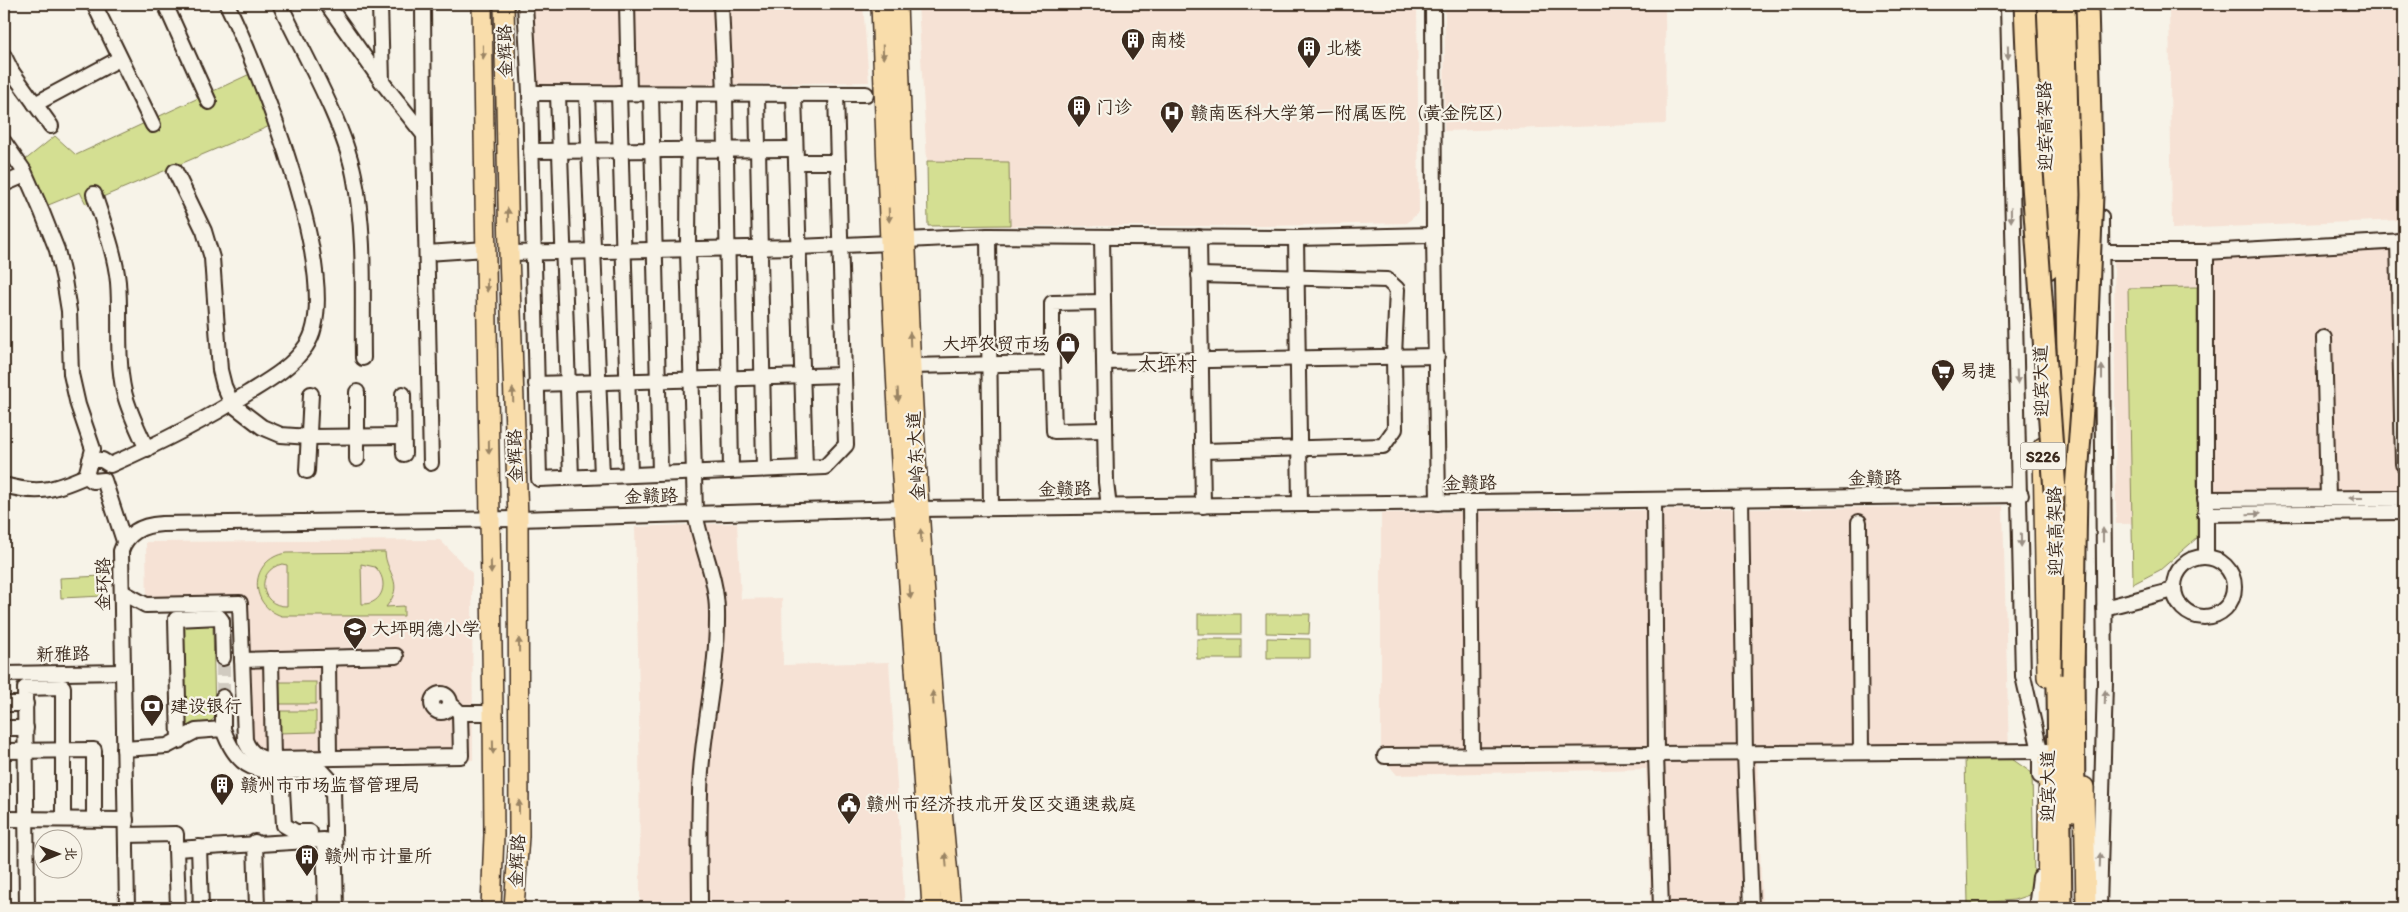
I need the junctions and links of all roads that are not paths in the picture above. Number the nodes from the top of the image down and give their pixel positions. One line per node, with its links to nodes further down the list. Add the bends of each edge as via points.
1 (94, 4): 27 (street)
2 (165, 4): 41 (street)
3 (227, 4): 109 (street, via 256,68 288,158 304,214 317,304 307,345 288,366)
4 (280, 4): 89 (street, via 338,125 354,173 362,225)
5 (327, 4): 25 (street)
6 (342, 4): 25 (street)
7 (380, 4): 29 (street)
8 (424, 4): 45 (street)
9 (482, 4): 71 (main road, 金辉路, one-way to 71)
10 (504, 4): 80 (main road, 金辉路, one-way to 10)
11 (525, 4): 32 (street)
12 (627, 4): 30 (street)
13 (721, 4): 31 (street)
14 (881, 4): 66 (main road, 金岭东大道, one-way to 66)
15 (897, 4): 66 (main road, 金岭东大道)
16 (1433, 4): 61 (street)
17 (2008, 4): 136 (street, one-way to 136, via 2012,266)
18 (2025, 4): 135 (highway, bridge, via 2032,171)
19 (2033, 4): 180 (main road, 迎宾大道 / S226)
20 (2043, 4): 135 (highway, 迎宾高架路, bridge)
21 (2061, 4): 167 (highway, 迎宾高架路, bridge)
22 (2073, 4): 216 (main road, 迎宾大道 / S226)
23 (2086, 4): 167 (highway, bridge, via 2092,195 2076,490)
24 (2098, 4): 77 (street)
25 (341, 24): 29 (street)
26 (4, 56): 28 (street)
27 (119, 59): 42 (street); 43 (street)
28 (8, 74): 42 (street)
29 (382, 82): 45 (street)
30 (624, 93): 34 (street); 35 (street); 48 (street)
31 (725, 93): 36 (street); 37 (street); 51 (street)
32 (530, 94): 33 (street); 52 (street)
33 (558, 94): 34 (street); 53 (street)
34 (587, 94): 54 (street)
35 (651, 94): 36 (street); 49 (street)
36 (689, 94): 50 (street)
37 (757, 94): 38 (street); 47 (street)
38 (794, 94): 39 (street); 55 (street)
39 (836, 94): 40 (street); 56 (street)
40 (866, 94)
41 (210, 102)
42 (35, 104): 44 (street)
43 (153, 125)
44 (51, 126)
45 (424, 135): 79 (street)
46 (4, 142): 58 (street)
47 (758, 149): 51 (street); 55 (street); 70 (street)
48 (620, 150): 49 (street); 54 (street); 76 (street)
49 (652, 150): 50 (street); 74 (street)
50 (687, 150): 51 (street); 73 (street)
51 (726, 150): 72 (street)
52 (531, 151): 53 (street); 82 (street)
53 (560, 151): 54 (street); 81 (street)
54 (589, 151): 75 (street)
55 (795, 156): 56 (street); 69 (street)
56 (838, 162): 68 (street)
57 (175, 170): 109 (street, via 204,231 212,258 220,370)
58 (25, 175): 59 (street); 119 (street, via 57,250 64,280 72,374 78,405 93,449)
59 (4, 184)
60 (94, 194): 115 (street, via 118,280 124,392)
61 (1434, 235): 65 (street); 88 (street)
62 (988, 236): 63 (street); 66 (street); 94 (street)
63 (1102, 237): 64 (street); 85 (street)
64 (1199, 237): 65 (street); 83 (street)
65 (1296, 238): 84 (street)
66 (898, 241): 68 (street); 95 (main road, 金岭东大道, one-way to 66); 148 (main road, 金岭东大道, one-way to 148)
67 (2401, 241): 78 (street); 121 (street)
68 (840, 246): 69 (street); 96 (street)
69 (798, 247): 70 (street); 97 (street)
70 (760, 248): 72 (street); 98 (street)
71 (486, 249): 79 (street); 152 (main road, 金辉路, one-way to 152)
72 (728, 249): 73 (street); 99 (street)
73 (688, 250): 74 (street); 100 (street)
74 (655, 251): 76 (street); 101 (street)
75 (593, 252): 76 (street); 81 (street); 103 (street)
76 (623, 252): 102 (street)
77 (2101, 252): 78 (street); 159 (street, one-way to 77)
78 (2206, 252): 140 (street)
79 (427, 253): 120 (street)
80 (508, 253): 82 (street); 153 (main road, 金辉路, one-way to 80)
81 (563, 253): 82 (street); 104 (street)
82 (533, 254): 105 (street)
83 (1199, 275): 84 (street); 91 (street)
84 (1297, 277): 87 (street, via 1387,280 1397,289); 90 (street)
85 (1104, 302): 92 (street); 93 (street, via 1052,304)
86 (2324, 338): 137 (street)
87 (1394, 356): 88 (street); 90 (street); 114 (street, via 1395,429 1383,446)
88 (1437, 356): 143 (street)
89 (363, 358)
90 (1298, 358): 91 (street); 114 (street)
91 (1201, 360): 92 (street); 116 (street)
92 (1104, 362): 110 (street)
93 (1052, 363): 94 (street); 110 (street, via 1054,431)
94 (989, 364): 95 (street); 147 (street)
95 (911, 366): 148 (main road, 金岭东大道)
96 (844, 375): 97 (street); 123 (street, via 846,446 826,466)
97 (802, 376): 98 (street); 123 (street)
98 (762, 377): 99 (street); 124 (street)
99 (730, 378): 100 (street); 125 (street)
100 (692, 379): 101 (street); 127 (street)
101 (658, 380): 102 (street); 128 (street)
102 (627, 381): 103 (street); 129 (street)
103 (598, 382): 104 (street); 131 (street)
104 (568, 383): 105 (street); 132 (street)
105 (536, 384): 132 (street, via 539,478)
106 (357, 392): 111 (street)
107 (311, 394): 113 (street)
108 (403, 394): 112 (street)
109 (232, 404): 113 (street, via 262,427 281,435); 115 (street)
110 (1105, 430): 146 (street)
111 (357, 436): 112 (street); 113 (street); 118 (street)
112 (403, 436): 117 (street)
113 (309, 437): 126 (street)
114 (1299, 448): 116 (street); 144 (street)
115 (147, 449): 122 (street)
116 (1203, 451): 145 (street)
117 (404, 454)
118 (357, 459)
119 (90, 460): 122 (street, via 102,460); 130 (street)
120 (430, 463)
121 (2403, 464)
122 (110, 466): 133 (street, via 111,472)
123 (805, 468): 124 (street)
124 (764, 469): 125 (street)
125 (731, 470): 127 (street)
126 (307, 471)
127 (694, 472): 128 (street); 150 (street)
128 (660, 473): 129 (street)
129 (630, 475): 131 (street)
130 (86, 476): 133 (street, via 93,481); 134 (street, via 56,490 26,490)
131 (602, 476): 132 (street)
132 (571, 477)
133 (104, 480): 155 (street)
134 (4, 485)
135 (2055, 491): 214 (highway, 迎宾高架路)
136 (2021, 495): 139 (street, 金赣路); 180 (street, one-way to 180, via 2024,676)
137 (2328, 498): 138 (street, one-way to 137); 140 (street)
138 (2404, 498)
139 (1742, 499): 141 (street, 金赣路); 182 (street)
140 (2205, 499): 151 (street)
141 (1654, 500): 142 (street, 金赣路); 183 (street)
142 (1470, 502): 143 (street, 金赣路); 184 (street)
143 (1438, 503): 144 (street, 金赣路)
144 (1300, 504): 145 (street, 金赣路)
145 (1203, 506): 146 (street, 金赣路)
146 (1110, 507): 147 (street, 金赣路)
147 (991, 508): 148 (street, 金赣路)
148 (911, 509): 150 (street, 金赣路); 199 (main road, 金岭东大道)
149 (2404, 512): 151 (street, one-way to 149)
150 (694, 513): 153 (street, 金赣路); 209 (street, via 714,577 717,612 714,679 701,773)
151 (2205, 514): 156 (street)
152 (490, 518): 153 (street, 金赣路); 155 (street, 金环路, via 151,525 142,527); 171 (main road, 金辉路, one-way to 171)
153 (518, 519): 208 (main road, 金辉路, one-way to 153, via 519,836)
154 (1859, 522): 181 (street)
155 (124, 541): 158 (street, 金环路, via 121,551)
156 (2206, 557): 157 (street, via 2186,562 2177,575); 157 (street, via 2226,566 2232,576 2234,587 2227,608 2218,614 2198,617 2181,608)
157 (2174, 590): 159 (street)
158 (122, 592): 164 (street, via 146,605 240,603); 165 (street, 金环路)
159 (2104, 608): 217 (street, one-way to 159)
160 (396, 656): 162 (street)
161 (223, 658): 175 (street, via 222,621 219,617 176,619)
162 (328, 658): 163 (street); 186 (street)
163 (271, 659): 164 (street); 187 (street)
164 (242, 660): 187 (street, via 245,740 254,754)
165 (122, 672): 166 (street, 新雅路); 176 (street, 金环路)
166 (4, 674)
167 (2073, 675): 215 (highway, 迎宾高架路)
168 (223, 697): 174 (street)
169 (4, 704): 170 (street)
170 (26, 704): 173 (street); 177 (street, via 25,688 63,688)
171 (493, 712): 186 (street, via 455,708 461,756); 200 (main road, 金辉路, one-way to 200)
172 (4, 728): 173 (street)
173 (26, 728): 179 (street)
174 (223, 729): 175 (street, via 196,731); 188 (street, via 229,746 245,765)
175 (179, 741): 176 (street, via 167,746)
176 (124, 749): 193 (street, 金环路)
177 (63, 750): 179 (street); 191 (street); 192 (street, via 94,750)
178 (4, 751): 179 (street)
179 (26, 751): 190 (street)
180 (2044, 751): 181 (street); 212 (street, via 2042,861); 213 (main road, 迎宾大道 / S226)
181 (1861, 752): 182 (street)
182 (1745, 753): 183 (street); 211 (street)
183 (1656, 754): 184 (street); 210 (street)
184 (1472, 755): 185 (street)
185 (1385, 756)
186 (328, 758): 187 (street)
187 (273, 759)
188 (281, 772): 194 (street, via 319,771 327,775 333,790); 194 (street, via 282,821 286,827 296,832)
189 (4, 818): 190 (street)
190 (26, 818): 191 (street); 201 (street)
191 (64, 818): 192 (street)
192 (94, 818): 193 (street)
193 (126, 820): 195 (street, 金环路)
194 (334, 832): 207 (street)
195 (126, 835): 198 (street, via 176,834); 202 (street, 金环路)
196 (255, 842): 197 (street); 205 (street); 206 (street, via 324,840)
197 (199, 847): 198 (street); 204 (street)
198 (176, 848): 203 (street)
199 (941, 904)
200 (491, 907)
201 (27, 908)
202 (127, 908)
203 (178, 908)
204 (201, 908)
205 (257, 908)
206 (326, 908)
207 (336, 908)
208 (514, 908)
209 (700, 908)
210 (1661, 908)
211 (1751, 908)
212 (2036, 908)
213 (2047, 908)
214 (2060, 908)
215 (2075, 908)
216 (2086, 908)
217 (2100, 908)

